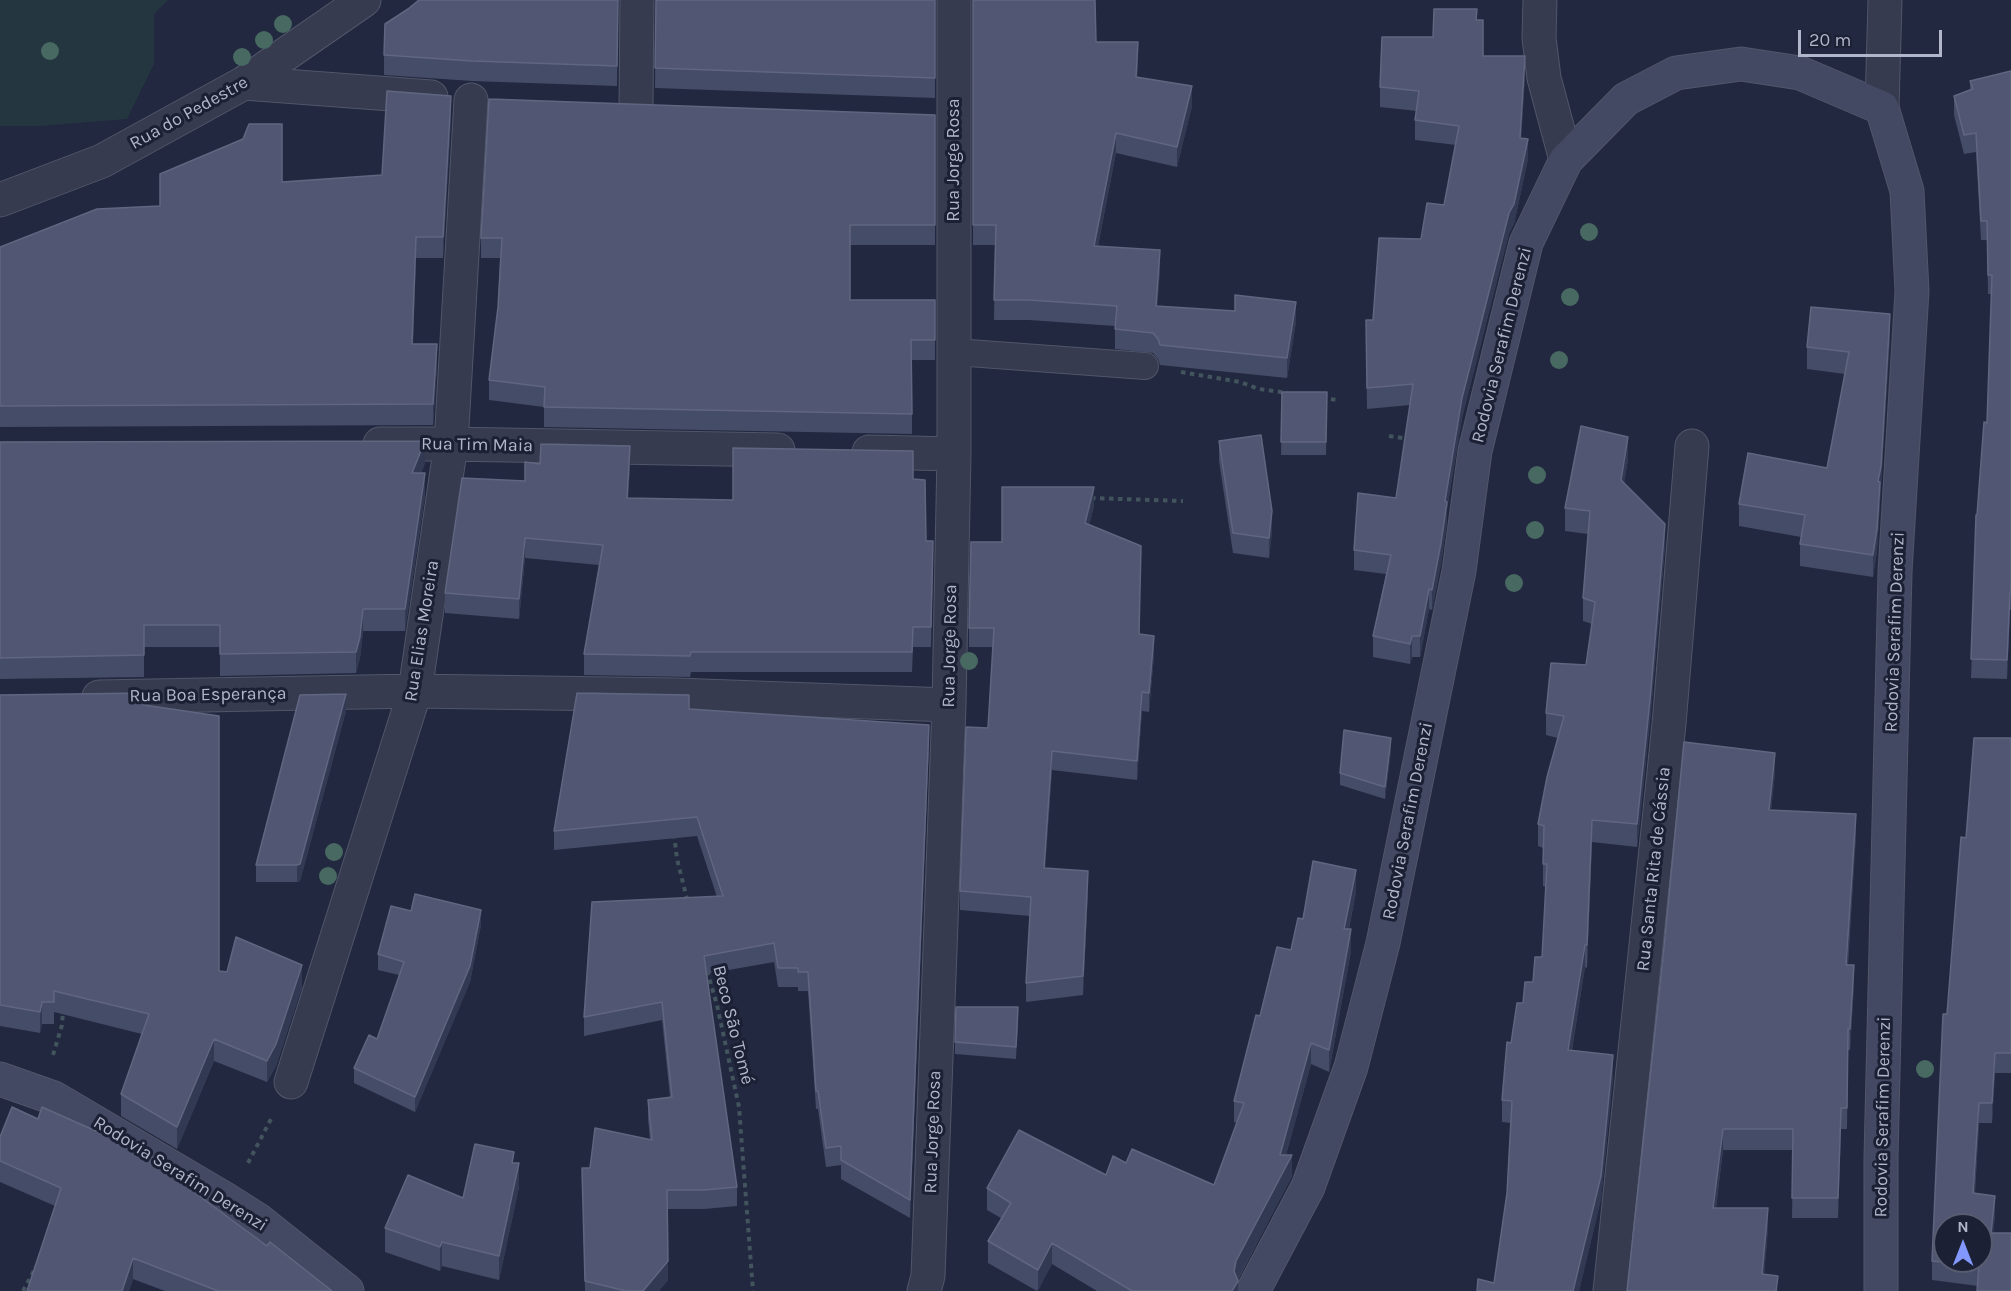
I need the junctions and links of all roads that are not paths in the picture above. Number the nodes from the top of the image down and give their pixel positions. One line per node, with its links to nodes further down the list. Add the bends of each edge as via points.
1 (364, 0): 6 (street, Rua do Pedestre)
2 (637, 0): 7 (street, via 624,106)
3 (954, 0): 11 (street, Rua Jorge Rosa, via 942,117)
4 (1540, 0): 9 (street, via 1544,78)
5 (1885, 0): 8 (street)
6 (244, 83): 10 (street, Rua do Pedestre, via 102,161); 14 (street, Rua Elias Moreira, via 483,101)
7 (671, 108)
8 (1882, 108): 9 (main road, Rodovia Serafim Derenzi, via 1800,73 1741,64 1676,73 1626,99); 26 (main road, Rodovia Serafim Derenzi, via 1907,191 1912,291 1895,572)
9 (1566, 160): 24 (main road, Rodovia Serafim Derenzi, via 1526,243 1475,451 1454,594 1383,943 1351,1066 1308,1186)
10 (0, 200)
11 (955, 352): 12 (lane); 16 (street, Rua Jorge Rosa)
12 (1145, 366)
13 (356, 444): 14 (street, Rua Tim Maia)
14 (451, 444): 16 (street, Rua Tim Maia); 17 (street, Rua Elias Moreira)
15 (1692, 446): 25 (street, Rua Santa Rita de Cássia, via 1669,724)
16 (954, 454): 19 (street, Rua Jorge Rosa)
17 (415, 692): 18 (street, Rua Boa Esperança); 19 (street, via 676,695); 21 (street, Rua Elias Moreira)
18 (69, 698)
19 (949, 705): 23 (street, Rua Jorge Rosa, via 928,1276)
20 (0, 1079): 22 (main road, Rodovia Serafim Derenzi, via 54,1098 225,1199)
21 (291, 1082)
22 (347, 1291)
23 (924, 1291)
24 (1253, 1291)
25 (1610, 1291)
26 (1881, 1291)

